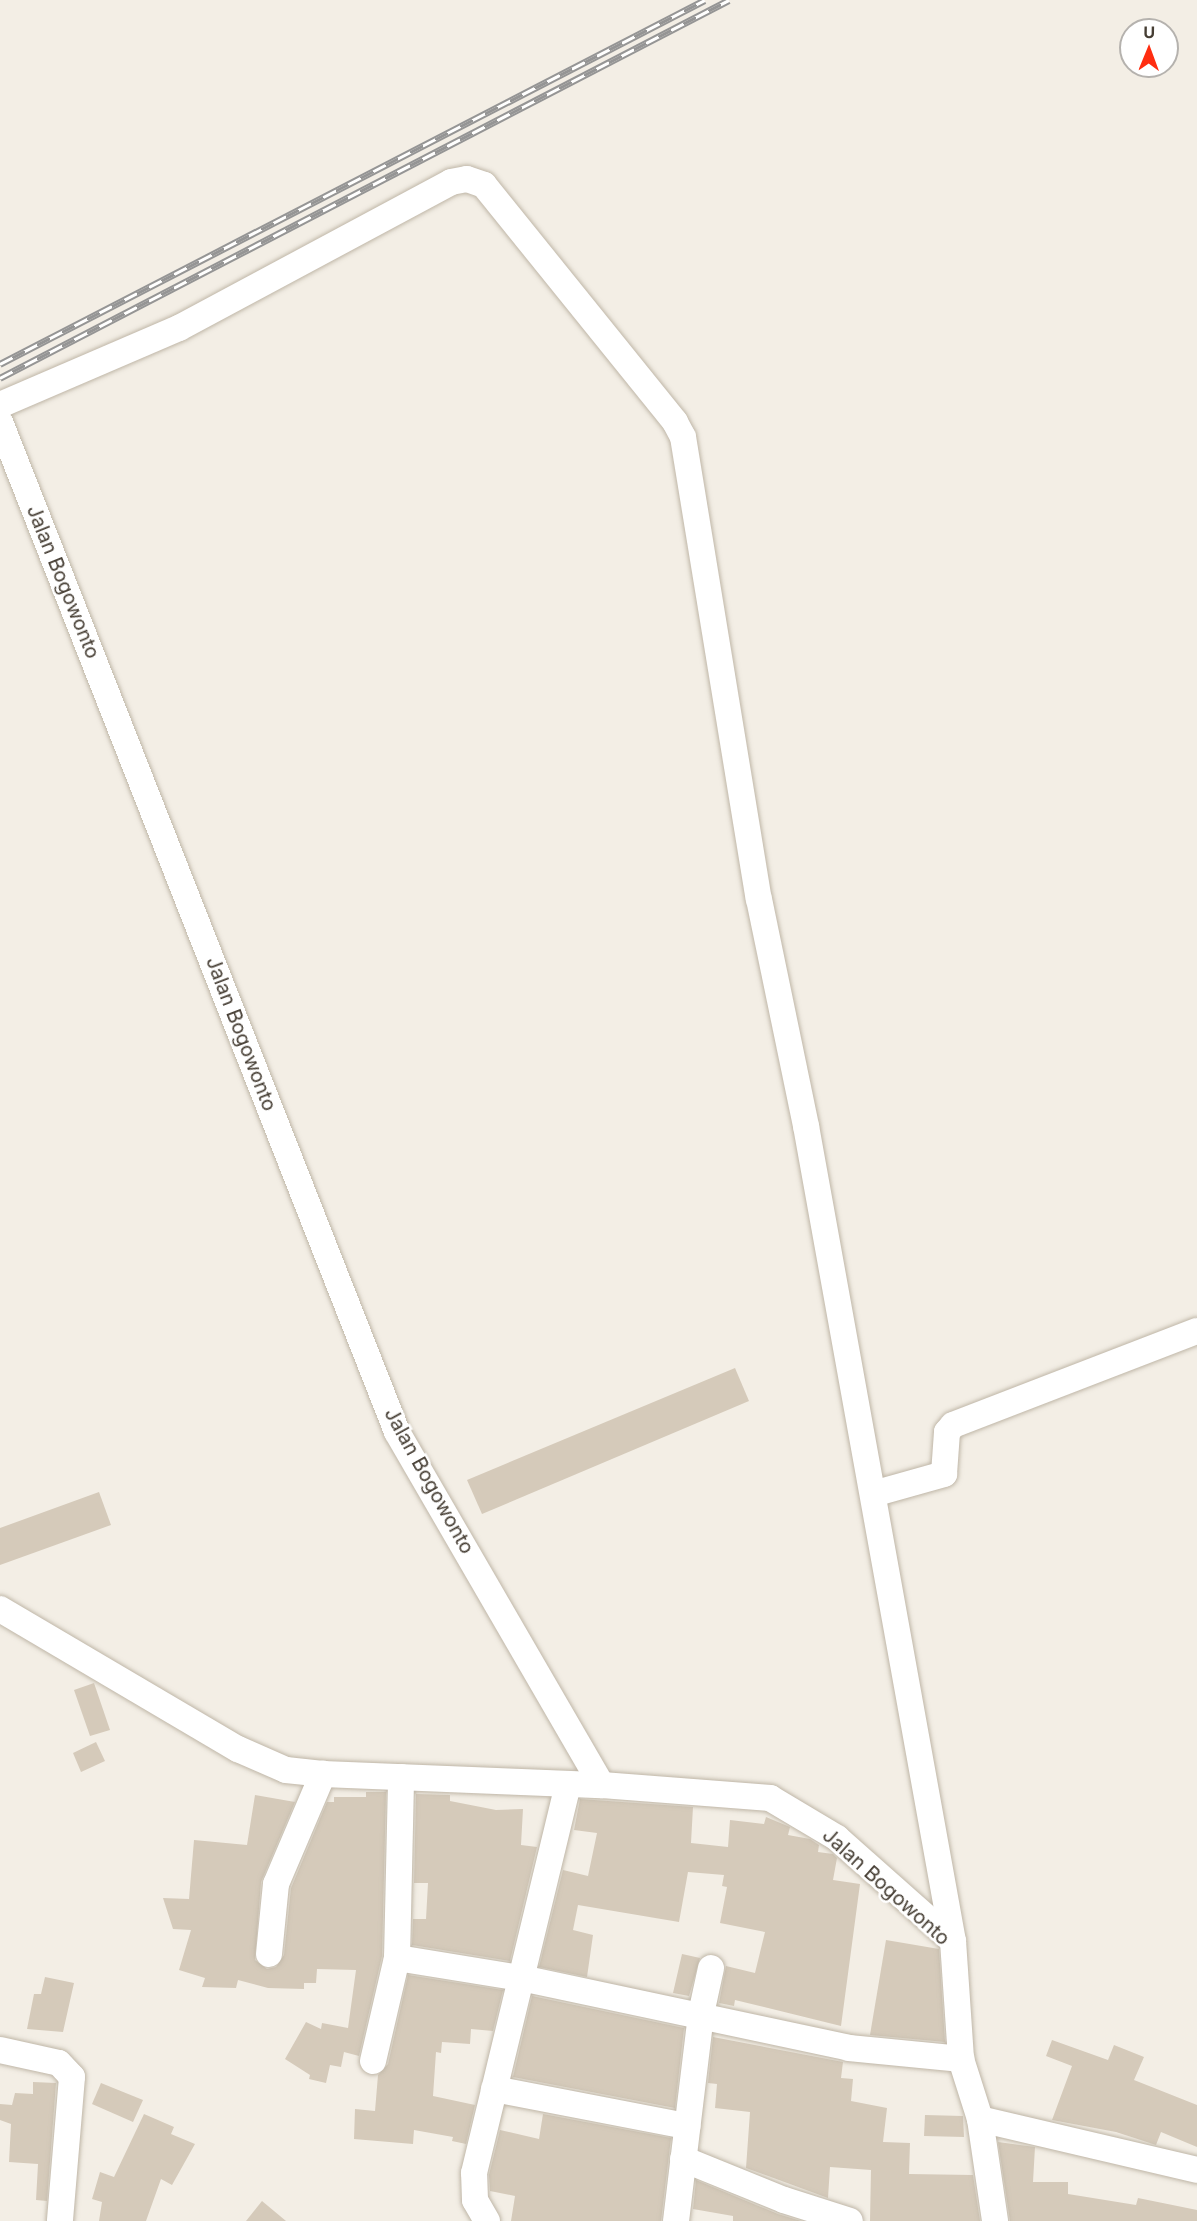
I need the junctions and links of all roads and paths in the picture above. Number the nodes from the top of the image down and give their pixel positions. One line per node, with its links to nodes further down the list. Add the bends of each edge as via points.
1 (0, 405): 4 (street, via 179,328 451,182 467,179 484,185 675,422 683,436 759,899 806,1126)
2 (0, 422): 9 (street, Jalan Bogowonto, via 398,1432)
3 (1197, 1331): 4 (street, via 953,1425 947,1432 944,1474)
4 (873, 1494): 10 (street)
5 (0, 1609): 6 (street, via 255,1758 286,1770)
6 (323, 1774): 7 (street); 11 (street, via 276,1884)
7 (401, 1777): 8 (street); 12 (street)
8 (568, 1784): 9 (street); 14 (street)
9 (602, 1785): 10 (street, Jalan Bogowonto, via 771,1798 837,1838)
10 (953, 1941): 17 (street, Jalan Bogowonto)
11 (269, 1954)
12 (397, 1958): 14 (street); 18 (street)
13 (711, 1968): 15 (street)
14 (521, 1978): 15 (street); 19 (street)
15 (701, 2014): 17 (street, via 849,2048); 21 (street)
16 (0, 2050): 24 (street, via 59,2064 72,2077)
17 (961, 2059): 20 (street, Jalan Bogowonto)
18 (373, 2061)
19 (494, 2089): 21 (street); 25 (street, via 472,2187 478,2209)
20 (980, 2119): 23 (street); 28 (street, Jalan Bogowonto)
21 (687, 2126): 22 (street)
22 (683, 2159): 26 (street); 27 (street)
23 (1197, 2170)
24 (60, 2221)
25 (487, 2221)
26 (676, 2221)
27 (850, 2221)
28 (995, 2221)

